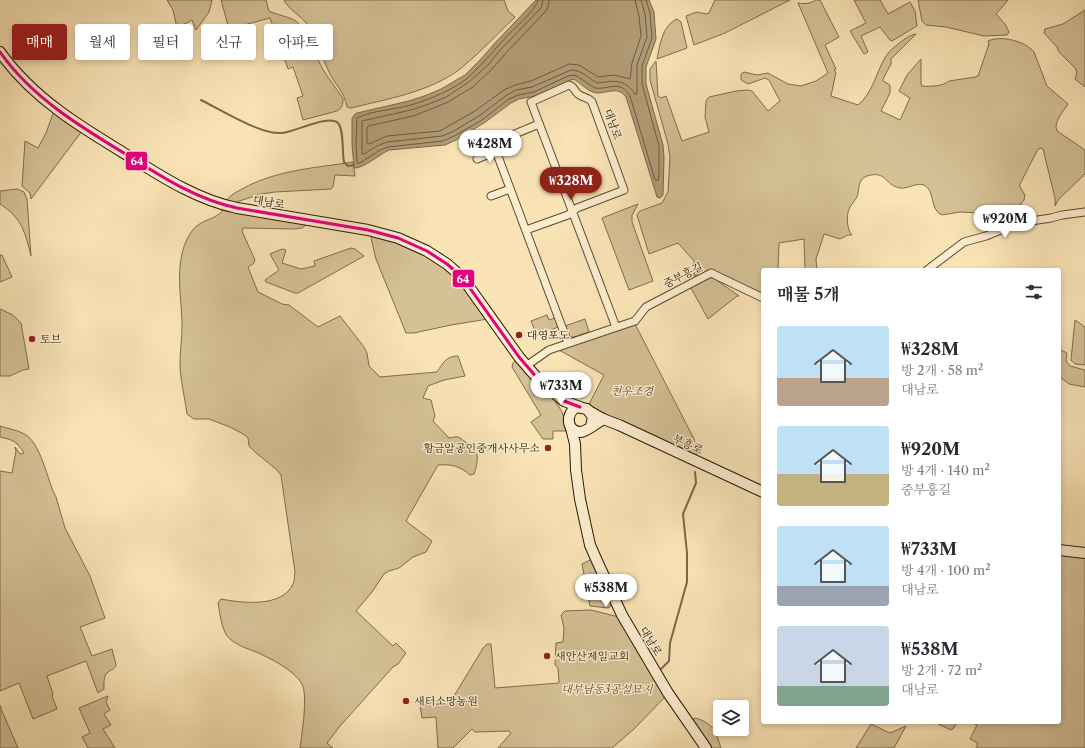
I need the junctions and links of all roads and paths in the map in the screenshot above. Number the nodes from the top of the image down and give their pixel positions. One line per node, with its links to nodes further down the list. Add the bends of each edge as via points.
1 (0, 53): 14 (street, 대남로, via 37,93 80,126 198,196 242,210 381,233 405,240 434,255 452,268 467,284)
2 (539, 124): 3 (street, via 493,143); 7 (street, 대남로); 7 (street, 대남로, via 531,102 569,85 579,95 586,96 592,102 624,190)
3 (496, 151): 4 (street); 5 (street)
4 (477, 159)
5 (510, 189): 6 (street); 9 (street)
6 (491, 196)
7 (572, 212): 9 (street, 대남로); 12 (street, 대남로)
8 (1085, 212): 10 (street, via 1018,223 964,242)
9 (526, 230): 13 (street)
10 (930, 268)
11 (761, 297): 12 (street, 중부흥길, via 711,273 646,307 634,321)
12 (616, 327): 13 (street)
13 (568, 343): 14 (street, via 548,350)
14 (526, 366): 15 (street, 대남로)
15 (564, 401): 16 (street, 부흥로); 18 (street, 대남로)
16 (585, 409): 17 (street, 부흥로); 18 (street, via 574,409 569,414); 19 (street, via 593,420)
17 (603, 419): 19 (street); 21 (street, 부흥로)
18 (570, 423): 19 (street, via 578,431); 20 (street, 대남로)
19 (588, 429): 20 (street)
20 (575, 444): 24 (street, 대남로, via 580,499 590,545 622,615 668,693)
21 (761, 491)
22 (1061, 550): 23 (street)
23 (1085, 553)
24 (706, 748)

